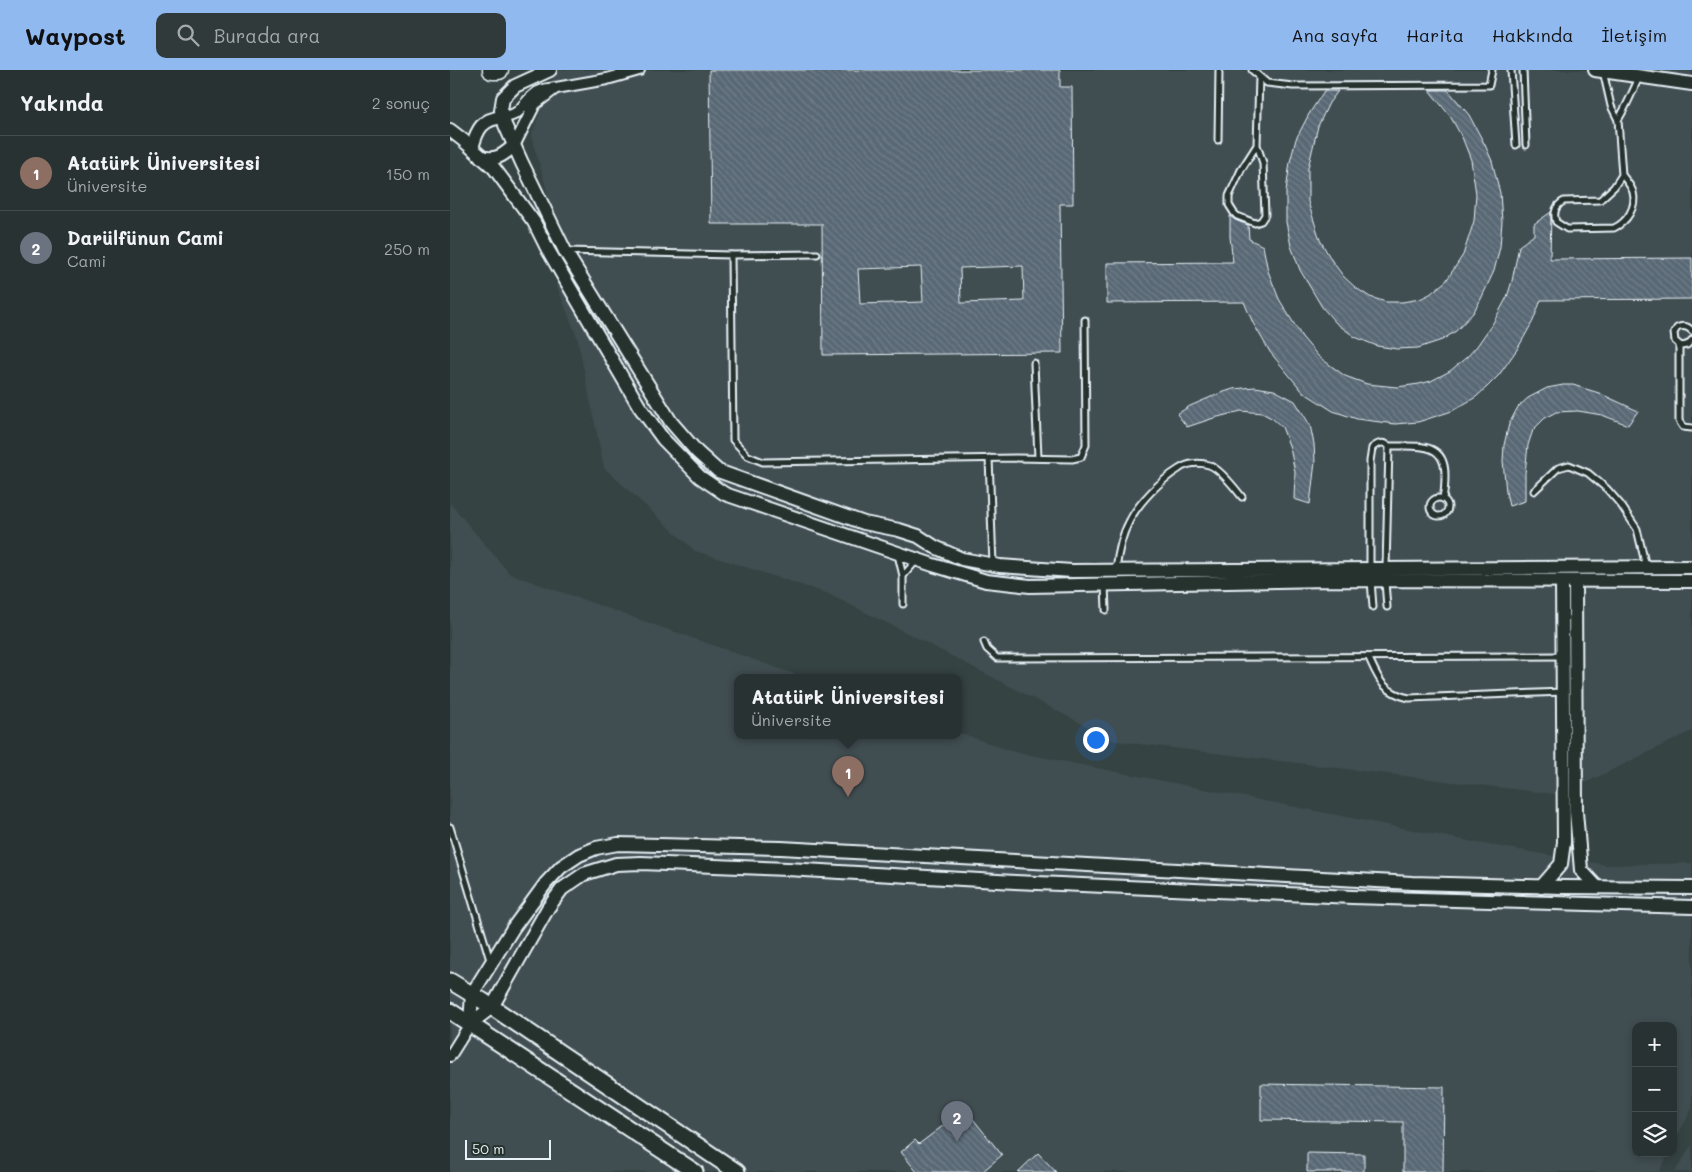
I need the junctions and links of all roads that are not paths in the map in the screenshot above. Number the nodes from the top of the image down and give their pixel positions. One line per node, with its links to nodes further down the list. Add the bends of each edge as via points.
1 (492, 70): 2 (highway)
2 (499, 70)
3 (550, 70): 15 (street, via 515,86 503,98)
4 (639, 70): 14 (street, via 607,80)
5 (1218, 70): 18 (lane)
6 (1252, 70): 11 (lane)
7 (1492, 70): 11 (lane, via 1489,85 1293,86 1267,83)
8 (1511, 70): 20 (lane)
9 (1523, 70): 22 (lane)
10 (1599, 71): 12 (street); 16 (lane)
11 (1259, 78): 19 (lane)
12 (1640, 78): 13 (street); 16 (lane)
13 (1692, 84)
14 (556, 88): 15 (street, via 534,94 513,116); 21 (street, via 535,104)
15 (503, 117): 21 (street); 23 (street, via 493,118 477,132)
16 (1618, 120): 24 (lane)
17 (450, 130): 23 (street)
18 (1218, 140)
19 (1258, 145): 19 (lane, via 1263,163 1265,215 1255,223 1234,213 1229,196)
20 (1516, 145)
21 (514, 146): 23 (street, via 492,160); 25 (street)
22 (1526, 146)
23 (477, 152): 42 (street, via 494,168 534,222 639,406 663,439 700,477 725,494)
24 (1622, 175): 24 (lane, via 1600,200 1560,203 1555,210 1556,222 1567,229 1619,226 1628,216 1634,199)
25 (565, 250): 27 (lane); 40 (street, via 671,422 718,470 864,523)
26 (817, 254): 27 (lane)
27 (731, 255): 35 (lane, via 733,440 748,456 763,462)
28 (1085, 320): 36 (lane, via 1086,445 1081,457)
29 (1692, 331): 31 (lane, via 1685,326 1677,328 1674,338)
30 (1692, 340): 31 (lane, via 1687,345)
31 (1679, 345): 33 (lane, via 1679,421 1683,428)
32 (1034, 363): 36 (lane)
33 (1692, 428)
34 (1390, 446): 39 (lane, via 1426,447 1439,453 1445,468); 48 (lane); 49 (lane, via 1379,443 1372,448 1370,461)
35 (989, 458): 36 (lane); 44 (lane)
36 (1038, 458)
37 (1534, 491): 45 (lane, via 1558,468 1569,465 1588,473 1608,489 1637,529)
38 (1242, 497): 47 (lane, via 1210,465 1192,463 1180,468 1149,494 1129,521 1118,548)
39 (1443, 498)
40 (908, 533): 41 (street); 42 (street, via 902,538)
41 (926, 541): 43 (street); 44 (street, via 962,560)
42 (898, 554): 43 (street); 50 (lane)
43 (917, 560): 50 (lane); 54 (street, via 986,581 1030,586)
44 (993, 565): 47 (street, via 1072,571)
45 (1646, 567): 46 (street); 48 (street)
46 (1692, 567)
47 (1116, 570): 49 (street)
48 (1386, 574): 49 (street); 51 (street); 57 (lane)
49 (1371, 575): 54 (street); 56 (lane)
50 (903, 576): 55 (lane)
51 (1562, 581): 52 (street); 60 (street)
52 (1575, 581): 53 (street); 62 (street)
53 (1692, 581)
54 (1106, 585): 58 (lane)
55 (903, 604)
56 (1373, 607)
57 (1387, 607)
58 (1106, 610)
59 (984, 642): 61 (lane, via 997,658)
60 (1562, 656): 61 (lane); 62 (street)
61 (1369, 658): 62 (lane, via 1378,679 1387,689 1409,698)
62 (1569, 691): 64 (street, via 1561,864); 65 (street, via 1581,870)
63 (450, 827): 68 (lane)
64 (1541, 887): 65 (street); 68 (street, via 781,848 618,844 578,855 561,867 512,928)
65 (1597, 888): 66 (street)
66 (1692, 888)
67 (1692, 906): 71 (street, via 1342,897 786,869 616,864 584,874 562,889)
68 (491, 963): 70 (street)
69 (450, 981): 70 (main road)
70 (472, 994): 71 (main road); 73 (street)
71 (492, 1007): 73 (street); 76 (main road)
72 (450, 1011): 73 (main road)
73 (470, 1024): 74 (street); 75 (main road)
74 (450, 1056)
75 (695, 1172)
76 (737, 1172)

